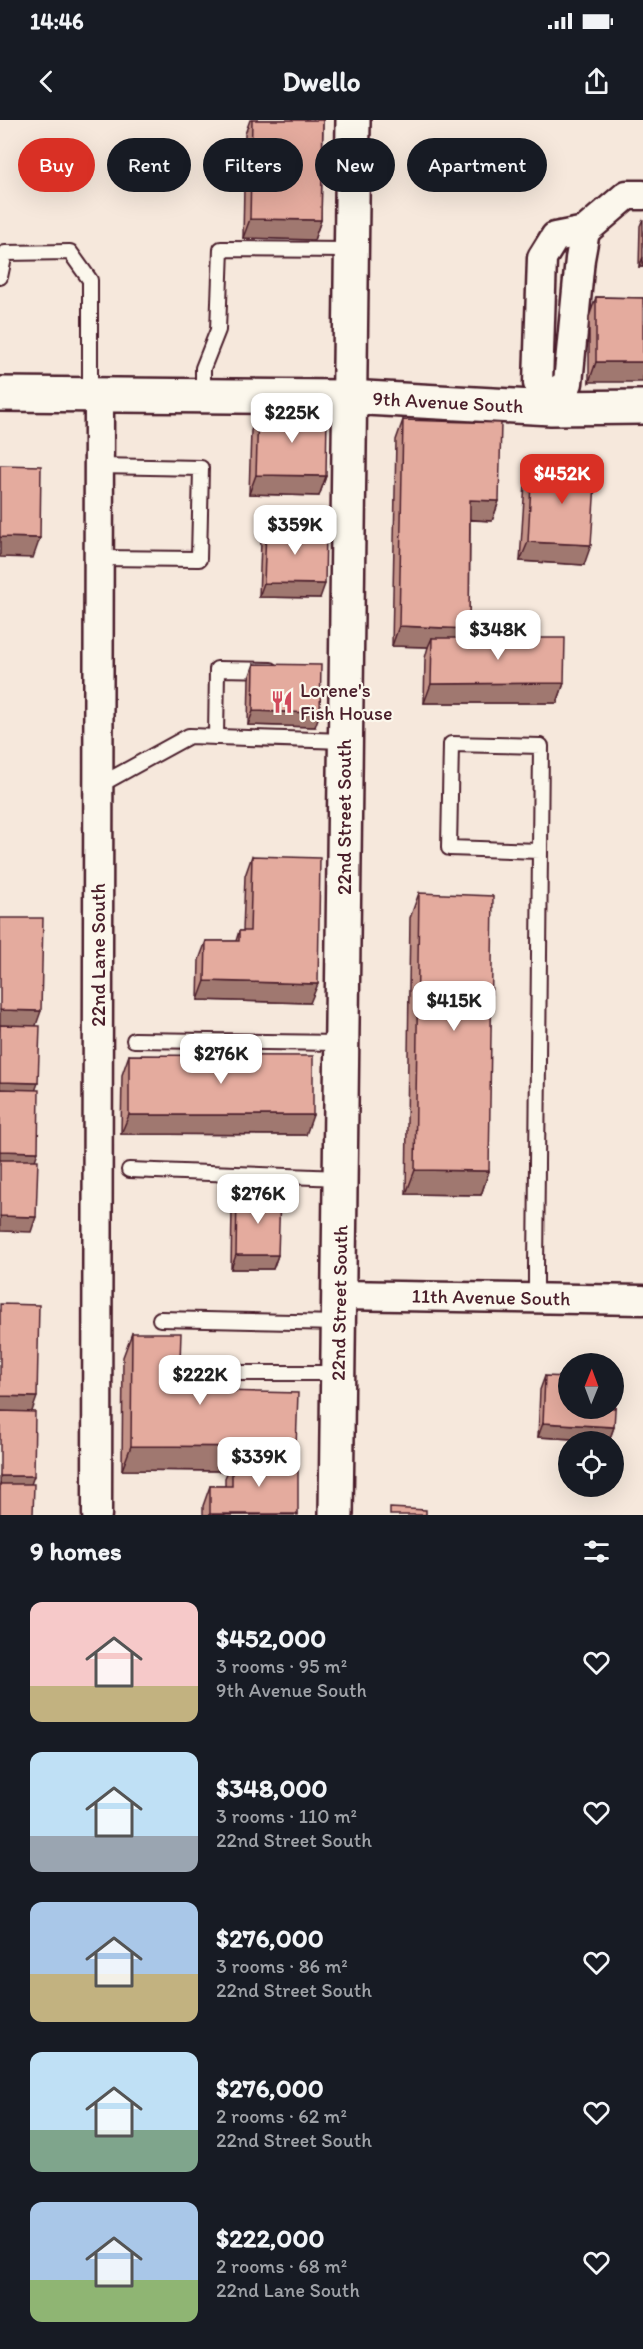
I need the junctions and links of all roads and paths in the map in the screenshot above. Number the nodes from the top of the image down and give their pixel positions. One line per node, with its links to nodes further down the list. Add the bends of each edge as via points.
1 (353, 120): 4 (street, 22nd Street South)
2 (643, 195): 3 (street, via 627,195)
3 (585, 231): 10 (street, via 568,383); 10 (street, via 555,237 542,258 538,383)
4 (350, 250): 8 (lane, via 221,249 218,330 203,368); 9 (street, 22nd Street South)
5 (0, 277): 7 (lane, via 5,253 70,252 90,280)
6 (0, 394): 7 (street, 9th Avenue South)
7 (94, 395): 8 (street, 9th Avenue South); 12 (street, 22nd Lane South)
8 (203, 396): 9 (street, 9th Avenue South)
9 (347, 397): 10 (street, 9th Avenue South); 16 (street, 22nd Street South, via 339,670)
10 (551, 402): 11 (street, 9th Avenue South)
11 (643, 407)
12 (99, 466): 13 (street, 22nd Lane South); 13 (lane, via 201,468 199,559)
13 (99, 558): 17 (street, 22nd Lane South)
14 (287, 670): 15 (lane, via 217,669)
15 (216, 737): 16 (lane); 17 (lane, via 189,736)
16 (345, 741): 20 (street, 22nd Street South)
17 (98, 786): 29 (street, 22nd Lane South)
18 (540, 851): 18 (lane, via 541,746 451,744 449,848); 23 (lane)
19 (134, 1040): 20 (lane)
20 (342, 1043): 22 (street, 22nd Street South)
21 (129, 1170): 22 (lane)
22 (341, 1178): 25 (street, 22nd Street South)
23 (536, 1298): 24 (street, 11th Avenue South); 25 (street, 11th Avenue South)
24 (643, 1300)
25 (339, 1309): 26 (lane); 28 (street, 22nd Street South)
26 (160, 1319)
27 (183, 1372): 28 (lane)
28 (338, 1373): 30 (street, 22nd Street South)
29 (97, 1515)
30 (336, 1515)

